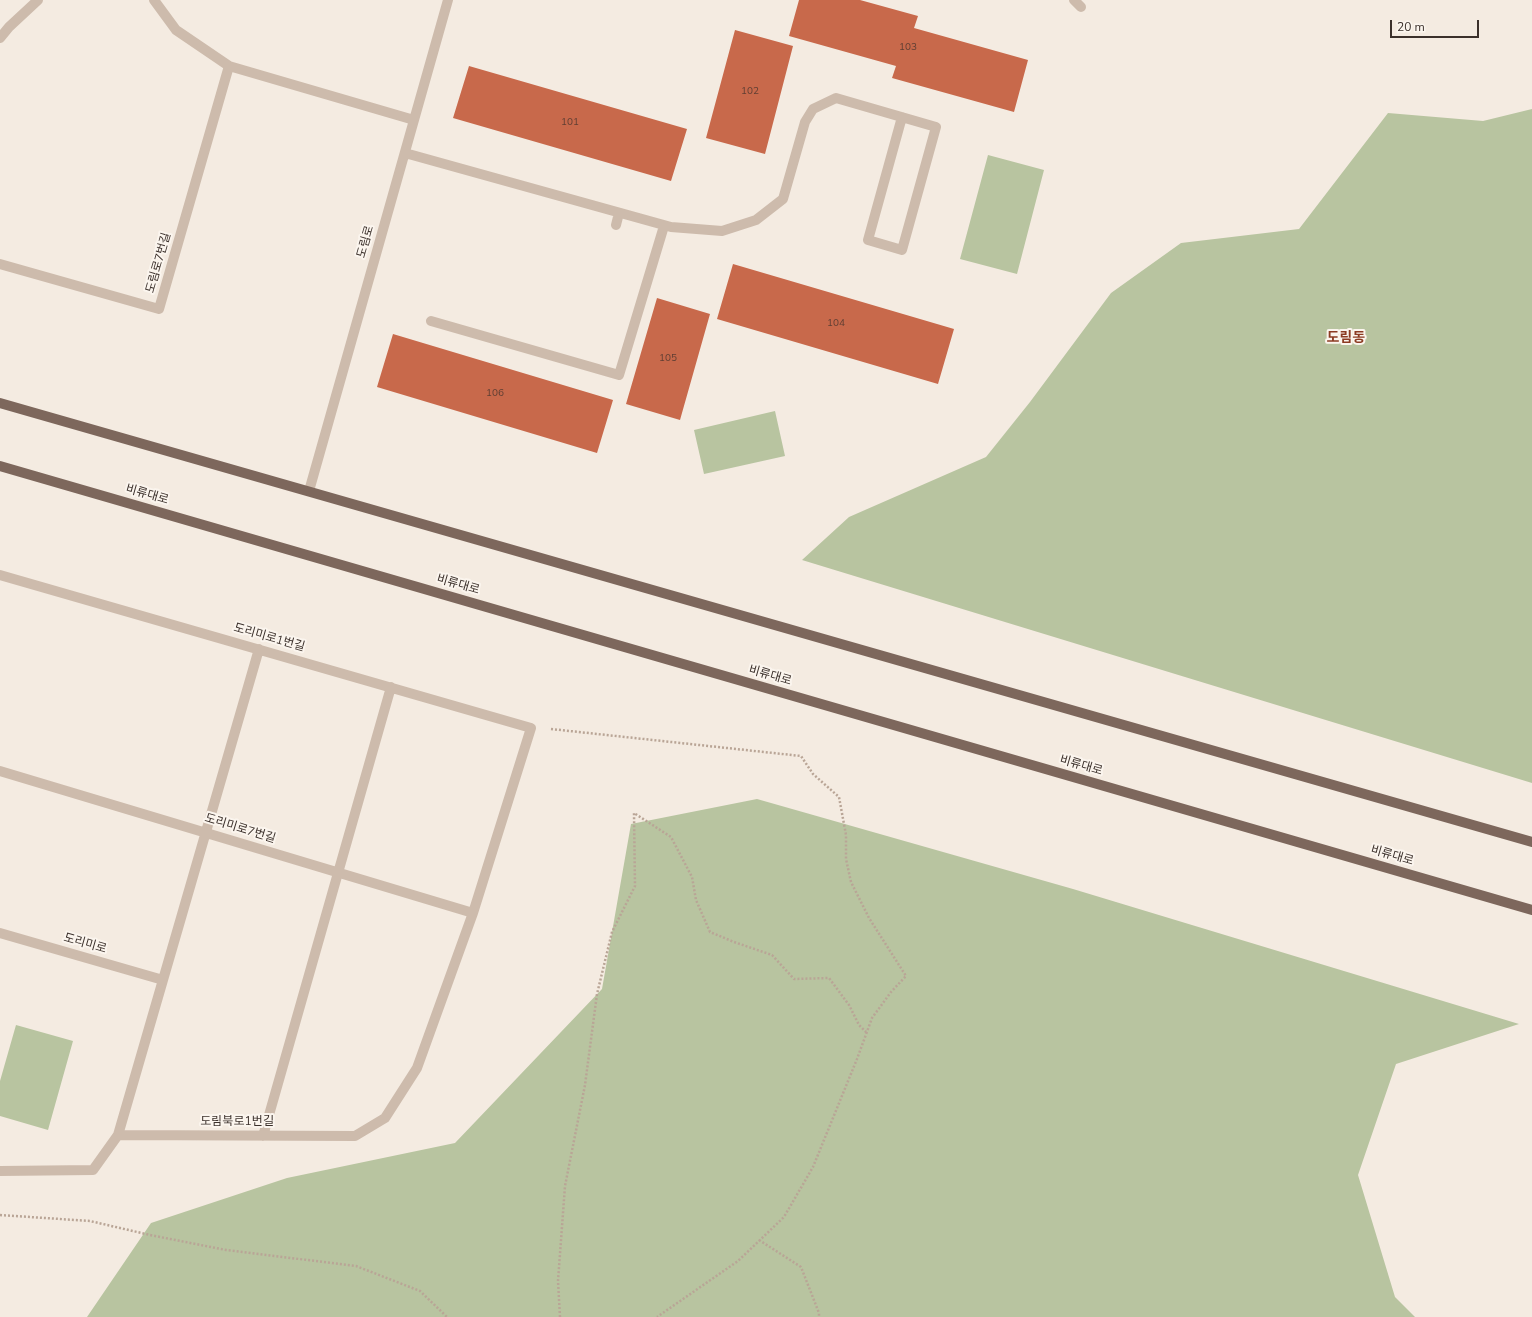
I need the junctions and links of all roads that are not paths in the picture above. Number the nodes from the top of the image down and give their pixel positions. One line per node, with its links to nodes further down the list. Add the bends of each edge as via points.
1 (38, 0): 4 (street)
2 (154, 0): 5 (street, via 176,30)
3 (448, 0): 7 (street, 도림로)
4 (0, 38)
5 (229, 66): 7 (street); 12 (street, 도림로7번길, via 159,309)
6 (902, 117): 6 (street, via 936,127 902,250 868,240); 11 (street, via 836,98 830,100 813,109 805,122 783,199 756,220 722,231)
7 (414, 120): 8 (street, 도림로)
8 (405, 153): 9 (street); 16 (street, 도림로)
9 (619, 213): 10 (street); 11 (street)
10 (616, 225)
11 (664, 226): 13 (street, via 619,375)
12 (0, 264)
13 (431, 321)
14 (0, 403): 16 (main road)
15 (0, 466): 24 (main road, 비류대로)
16 (309, 491): 22 (main road)
17 (0, 575): 18 (street, 도리미로1번길)
18 (259, 649): 19 (street, 도리미로1번길); 21 (street)
19 (391, 687): 23 (street); 25 (street, 도리미로1번길, via 531,728)
20 (0, 771): 21 (street, 도리미로7번길)
21 (206, 832): 23 (street, 도리미로7번길); 27 (street)
22 (1532, 842)
23 (338, 872): 25 (street, 도리미로7번길); 29 (street)
24 (1532, 910)
25 (473, 912): 29 (street, 도림북로1번길, via 417,1068 385,1118 355,1136)
26 (0, 932): 27 (street, 도리미로)
27 (163, 980): 28 (street)
28 (118, 1135): 29 (street, 도림북로1번길); 30 (street, via 93,1170)
29 (263, 1136)
30 (0, 1171)

